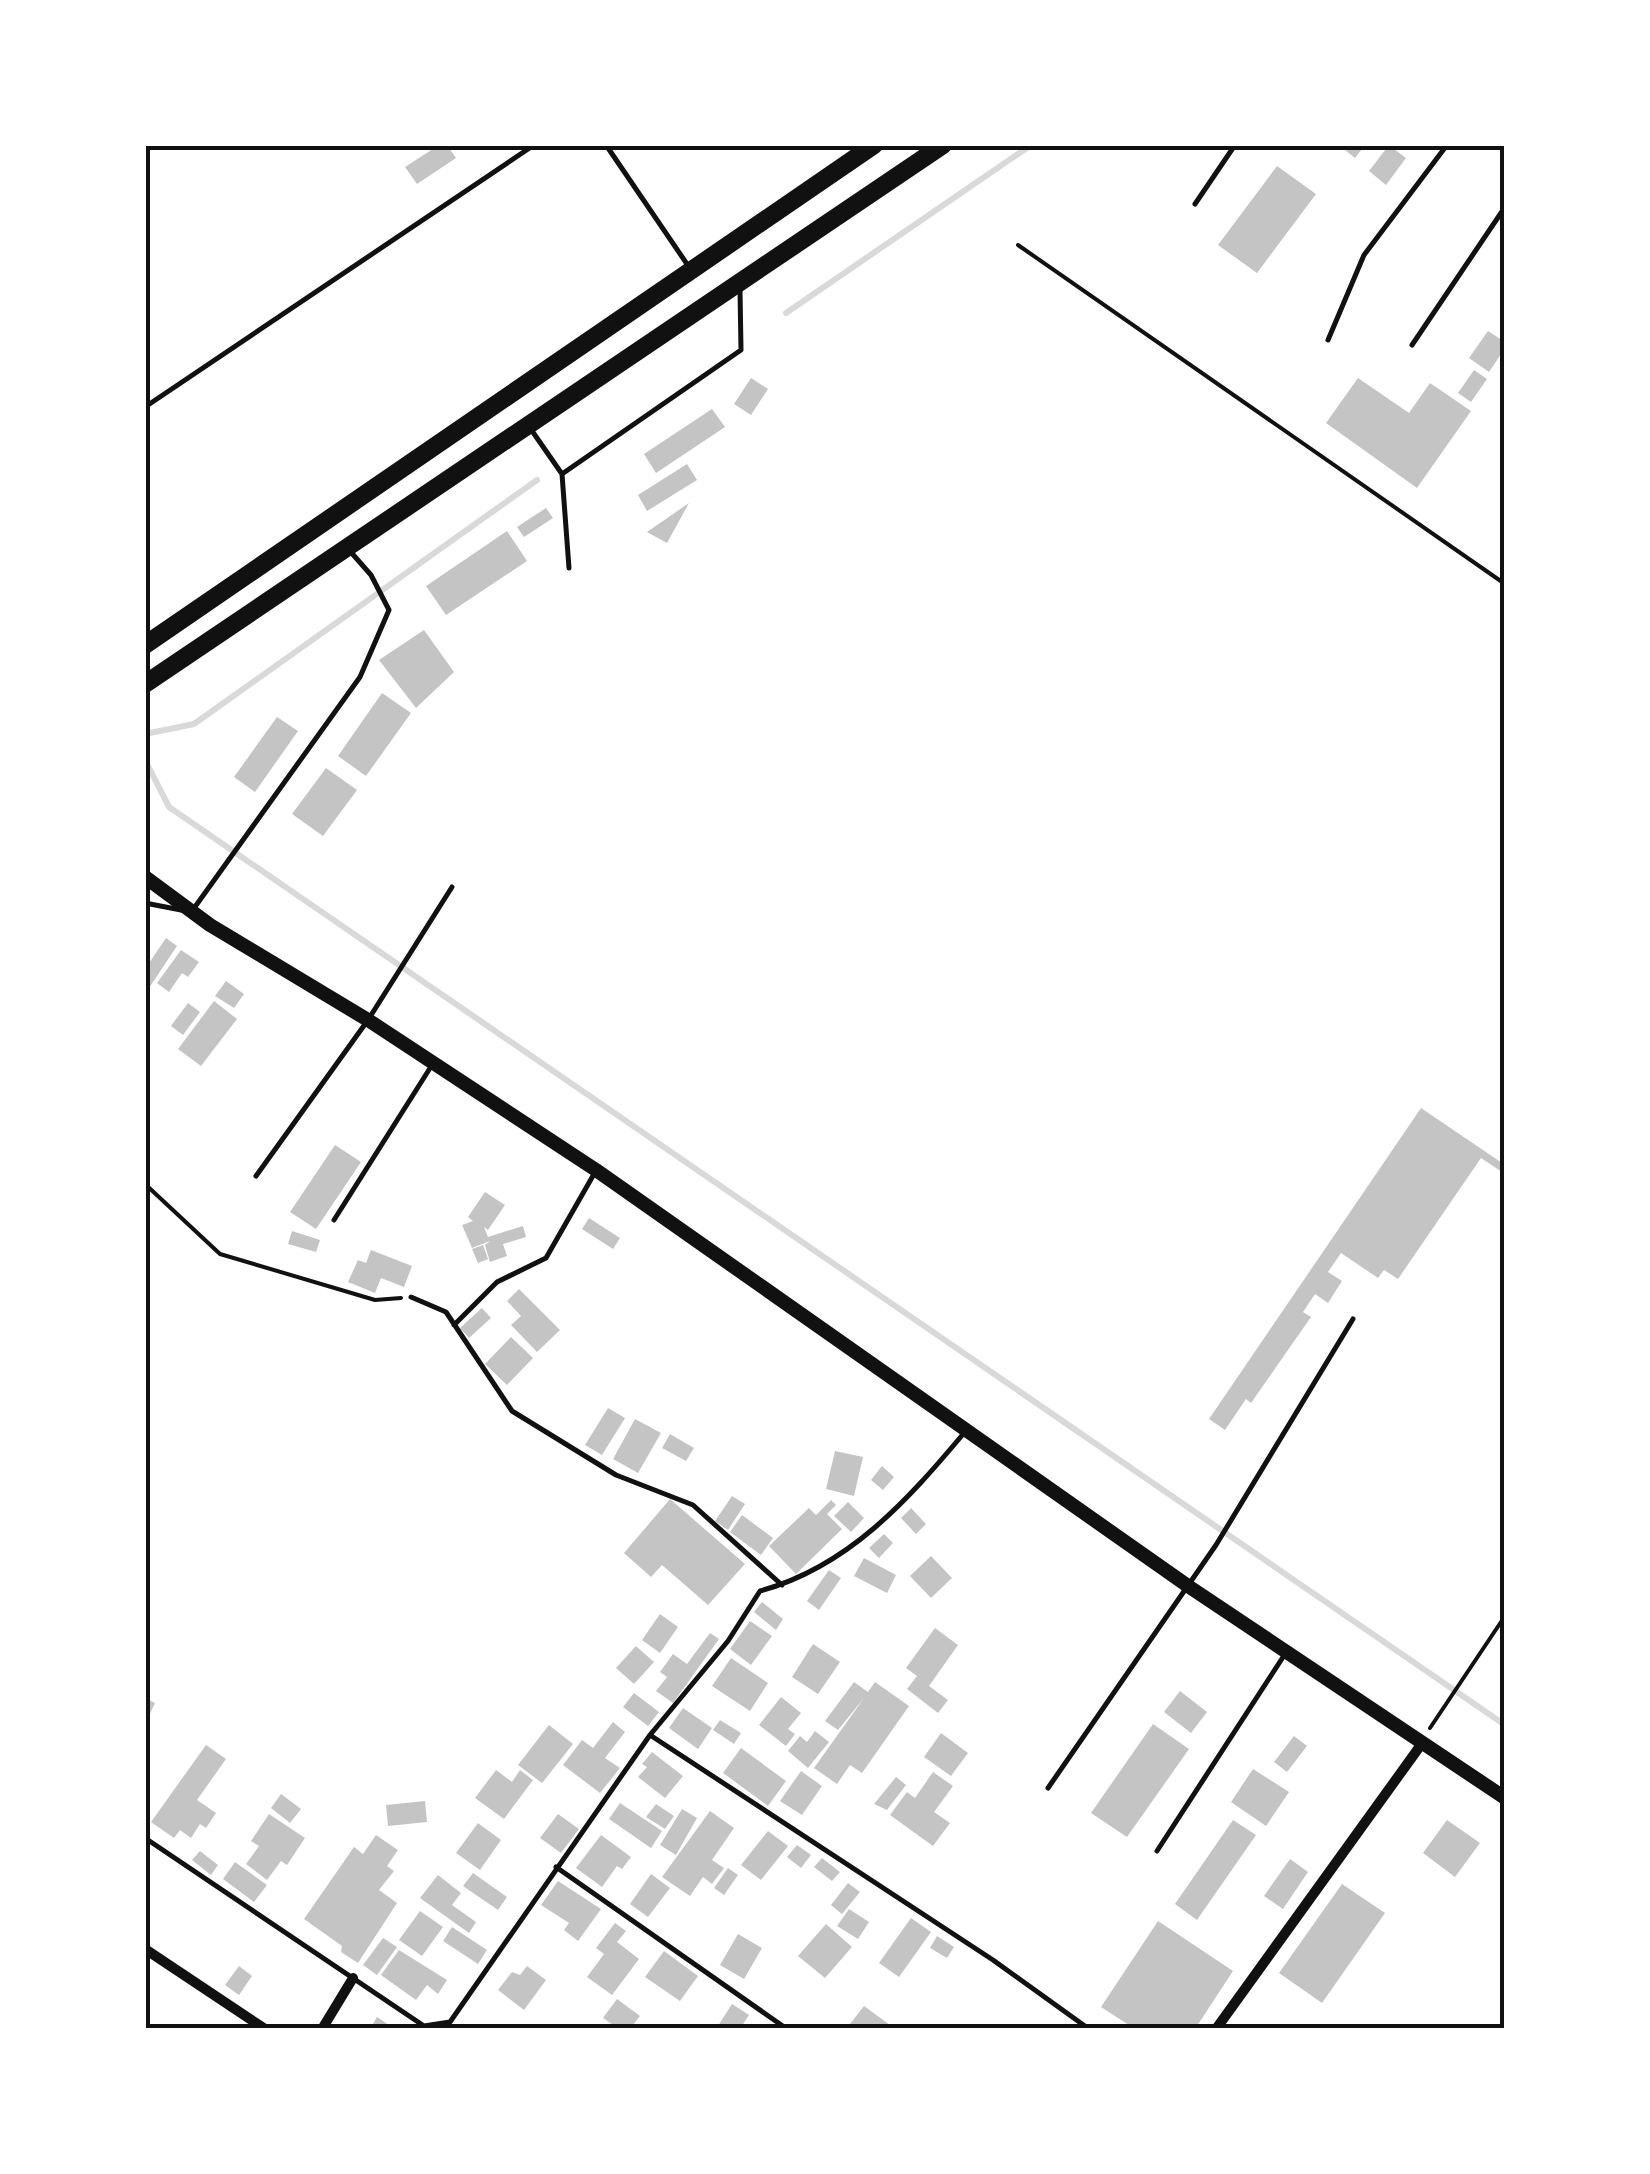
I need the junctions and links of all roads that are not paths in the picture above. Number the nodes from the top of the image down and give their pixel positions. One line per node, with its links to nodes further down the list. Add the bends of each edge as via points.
1 (534, 145): 13 (lane)
2 (606, 145): 9 (lane)
3 (874, 145): 9 (main road)
4 (943, 145): 10 (main road)
5 (1235, 145): 7 (lane)
6 (1447, 145): 11 (lane, via 1364,255)
7 (1195, 204)
8 (1505, 208): 12 (lane)
9 (690, 269): 18 (main road)
10 (740, 282): 14 (main road); 15 (lane, via 742,350)
11 (1328, 340)
12 (1412, 345)
13 (145, 408)
14 (528, 426): 15 (lane); 16 (main road)
15 (562, 474): 17 (lane)
16 (348, 548): 19 (main road); 23 (lane, via 390,610 360,677)
17 (569, 568)
18 (145, 645)
19 (145, 684)
20 (145, 877): 23 (street)
21 (452, 887): 24 (lane)
22 (145, 903): 23 (lane)
23 (191, 912): 24 (street)
24 (368, 1020): 25 (street); 27 (lane)
25 (432, 1064): 26 (street); 28 (lane)
26 (596, 1170): 31 (lane, via 546,1258 497,1282); 32 (street)
27 (256, 1176)
28 (334, 1220)
29 (411, 1297): 31 (lane, via 446,1312)
30 (1353, 1319): 34 (lane)
31 (454, 1325): 33 (lane, via 512,1411 616,1475 693,1505)
32 (967, 1429): 33 (lane, via 879,1525); 34 (street)
33 (782, 1585): 36 (lane, via 760,1591)
34 (1188, 1586): 35 (street); 38 (lane)
35 (1287, 1652): 37 (street); 41 (lane)
36 (650, 1735): 42 (lane); 48 (lane)
37 (1423, 1742): 39 (street); 49 (street)
38 (1048, 1788)
39 (1505, 1798)
40 (145, 1838): 44 (lane)
41 (1157, 1851)
42 (556, 1866): 44 (lane, via 450,2022 424,2026); 47 (lane)
43 (145, 1949): 45 (street)
44 (353, 1978): 46 (street)
45 (265, 2029)
46 (322, 2029)
47 (788, 2029)
48 (1089, 2029)
49 (1216, 2029)

